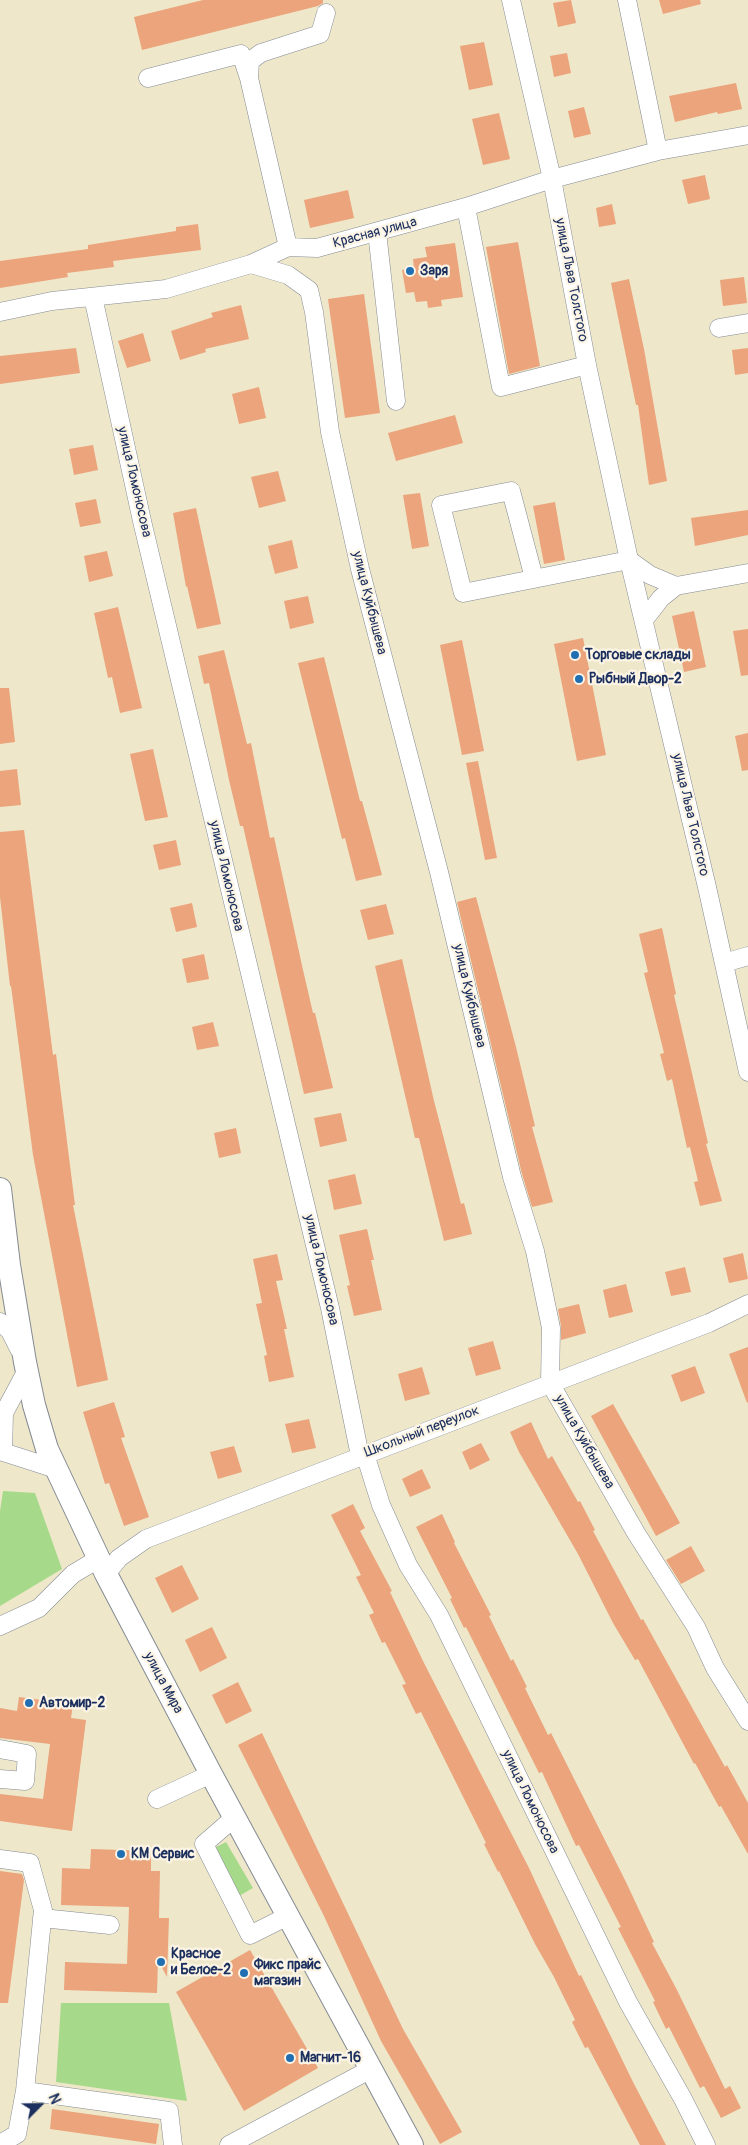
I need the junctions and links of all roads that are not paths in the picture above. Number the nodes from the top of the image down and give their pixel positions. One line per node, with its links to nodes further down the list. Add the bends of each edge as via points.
1 (511, 0): 8 (street, улица Льва Толстого)
2 (627, 0): 7 (street)
3 (326, 13): 5 (street, via 320,34 261,52 250,60)
4 (148, 78): 5 (street, via 241,54)
5 (249, 78): 11 (street)
6 (748, 135): 7 (street, Красная улица)
7 (658, 151): 8 (street, Красная улица)
8 (552, 179): 9 (street, Красная улица); 17 (street, улица Льва Толстого)
9 (466, 207): 10 (street, Красная улица); 17 (street, via 501,387)
10 (377, 232): 11 (street, Красная улица, via 317,248); 18 (street)
11 (288, 247): 12 (street, Красная улица)
12 (251, 264): 13 (street, Красная улица, via 166,289); 31 (street, улица Куйбышева, via 288,275 309,290 330,432 360,569 439,872 512,1177 535,1251 551,1328)
13 (93, 297): 14 (street, Красная улица, via 52,301); 32 (street, улица Ломоносова, via 142,521 330,1308)
14 (0, 312)
15 (748, 323): 16 (street)
16 (719, 328)
17 (587, 365): 19 (street, улица Льва Толстого)
18 (396, 401)
19 (629, 560): 21 (street); 22 (street, via 650,575); 23 (street, улица Льва Толстого)
20 (748, 573): 22 (street)
21 (534, 578): 21 (street, via 463,593 441,504 511,491)
22 (676, 586): 23 (street, via 661,598)
23 (644, 620): 25 (street, улица Льва Толстого)
24 (748, 956): 25 (street)
25 (724, 962): 26 (street, улица Льва Толстого)
26 (748, 1072)
27 (0, 1190): 30 (main road, улица Мира)
28 (748, 1304): 31 (street, Школьный переулок, via 709,1323)
29 (0, 1322): 30 (street, via 10,1331)
30 (26, 1366): 33 (main road, улица Мира, via 36,1414); 33 (street, via 4,1413 4,1452)
31 (550, 1383): 32 (street, Школьный переулок); 36 (street, улица Куйбышева)
32 (362, 1455): 34 (street, Школьный переулок, via 146,1539); 52 (street, улица Ломоносова, via 408,1565 439,1615 628,2002)
33 (56, 1469): 34 (main road, улица Мира)
34 (102, 1566): 35 (street, Школьный переулок, via 73,1574 38,1608); 38 (main road, улица Мира)
35 (0, 1626)
36 (748, 1720)
37 (0, 1749): 39 (street, via 27,1754 25,1781)
38 (211, 1774): 40 (street); 41 (main road, улица Мира)
39 (0, 1779)
40 (157, 1799)
41 (236, 1817): 43 (main road, улица Мира); 43 (street, via 204,1844 250,1936)
42 (0, 1859): 44 (street, via 30,1863 43,1910)
43 (288, 1916): 46 (main road, улица Мира)
44 (42, 1918): 45 (street); 47 (street)
45 (110, 1925)
46 (371, 2069): 50 (street); 51 (main road, улица Мира)
47 (25, 2091): 48 (street, via 17,2134); 49 (street, via 169,2111)
48 (0, 2144)
49 (173, 2145)
50 (229, 2145)
51 (412, 2145)
52 (706, 2145)

